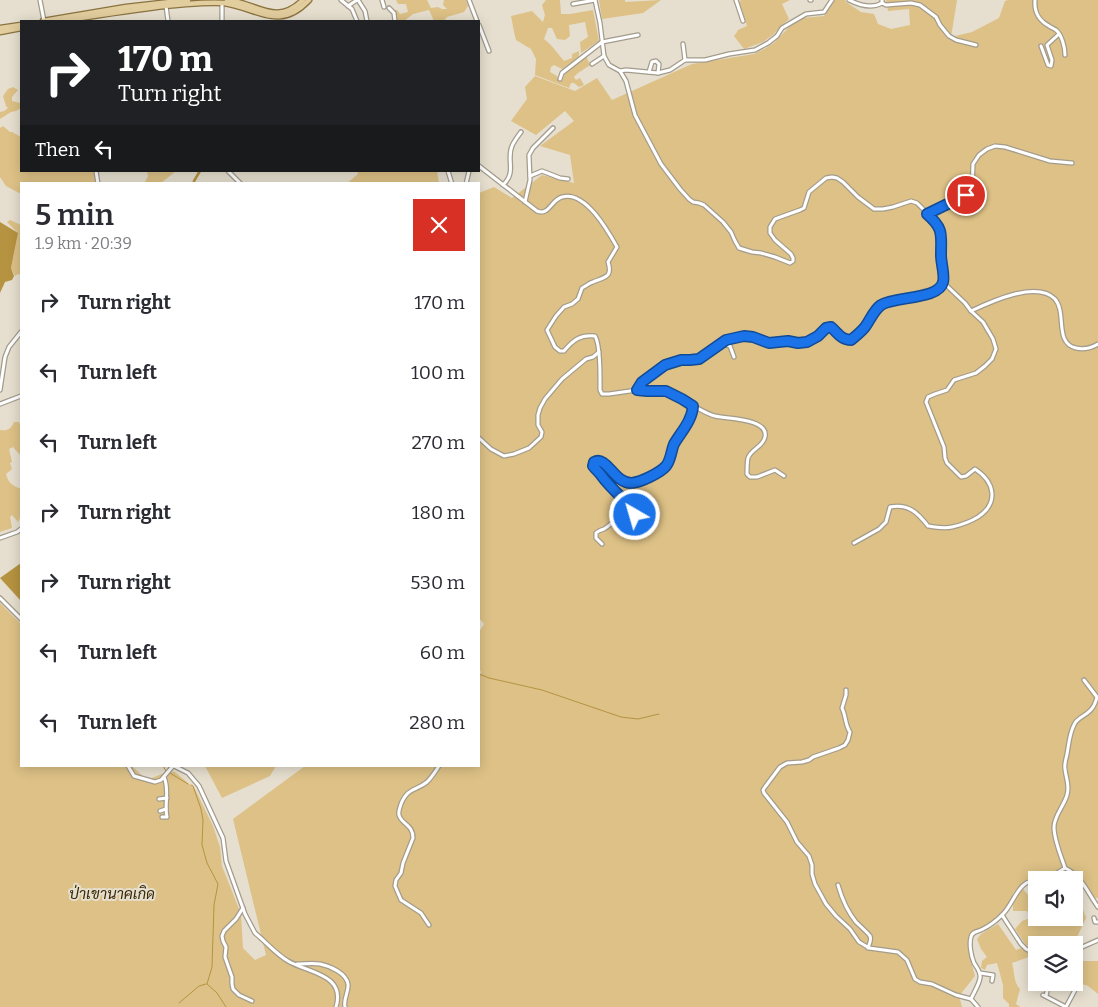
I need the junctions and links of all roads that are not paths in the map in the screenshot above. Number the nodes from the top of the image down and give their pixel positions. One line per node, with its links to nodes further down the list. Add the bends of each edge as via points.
1 (40, 0): 26 (street)
2 (188, 0): 14 (main road)
3 (303, 0): 19 (main road, via 288,11 275,13 262,11)
4 (309, 0): 15 (main road, via 292,13 277,17)
5 (342, 0): 22 (street)
6 (357, 0): 22 (street); 32 (street)
7 (382, 0): 23 (street)
8 (469, 0): 34 (street)
9 (595, 0): 20 (street); 41 (street)
10 (736, 0): 35 (street)
11 (832, 0): 48 (street, via 824,12 806,14 754,50 705,60)
12 (849, 0): 17 (street, via 876,6)
13 (1035, 0): 39 (street, via 1036,14)
14 (160, 1): 18 (main road)
15 (225, 1): 16 (main road); 21 (main road); 30 (street)
16 (239, 1): 19 (main road)
17 (882, 1): 43 (street, via 886,5 920,5 936,17 949,36)
18 (145, 2): 27 (main road)
19 (246, 2)
20 (573, 4)
21 (165, 6): 25 (main road); 29 (street)
22 (348, 6): 31 (street)
23 (384, 7)
24 (389, 8): 33 (street)
25 (88, 19): 28 (main road)
26 (44, 20)
27 (49, 20)
28 (74, 20)
29 (168, 20)
30 (222, 20)
31 (357, 20)
32 (368, 20)
33 (395, 20)
34 (477, 20)
35 (743, 21)
36 (20, 26): 38 (main road)
37 (480, 27): 45 (street)
38 (0, 30)
39 (1059, 34): 44 (street, via 1047,45 1051,66); 46 (street)
40 (638, 35): 41 (street)
41 (602, 42): 47 (street); 53 (street, via 562,73)
42 (683, 44): 48 (street)
43 (976, 45)
44 (1041, 46)
45 (490, 51)
46 (1066, 55)
47 (604, 56): 49 (street); 50 (street)
48 (686, 60): 52 (street)
49 (592, 64)
50 (620, 72): 51 (street); 64 (street, via 626,81 635,115 661,164 689,199 704,205 723,222 739,248 790,263 793,260 791,254 774,240 770,228 775,218 804,208 809,192 826,178 837,178 874,209 910,201 917,203)
51 (649, 72): 52 (street); 52 (street, via 652,62 656,61)
52 (658, 73)
53 (560, 79)
54 (553, 128): 59 (street, via 529,155)
55 (521, 132): 62 (street, via 511,147 511,172)
56 (1072, 163): 64 (street, via 1050,161 995,146 979,155 973,164 972,191)
57 (480, 167): 62 (street)
58 (229, 172): 61 (street)
59 (530, 176): 60 (street, via 542,171); 63 (street)
60 (568, 179)
61 (238, 182)
62 (503, 185): 63 (street)
63 (525, 202): 70 (street, via 541,213 563,196 581,201 593,210 617,247 608,262 608,275 582,288 578,299 556,316 547,330 560,351 588,335 597,338)
64 (927, 214): 65 (street, via 941,232)
65 (944, 280): 66 (street); 68 (street, via 936,291 882,304 851,340 846,340 831,327 807,342 769,343 744,336)
66 (972, 311): 69 (street, via 1020,293 1044,293 1054,297 1058,304 1066,343 1081,349); 81 (street, via 994,339 996,349 992,359 976,372 954,380 947,390 928,397 926,402 947,463 960,477 975,469 988,481 993,495 988,507 979,516 949,528 928,526 903,506 890,507 886,522)
67 (20, 333): 72 (street, via 9,346)
68 (720, 344): 71 (street, via 730,346); 73 (street, via 699,359 665,365 642,382)
69 (1098, 344)
70 (598, 352): 73 (street, via 602,394); 77 (street, via 562,379 545,399 538,415 541,437 529,448 504,456)
71 (734, 357)
72 (0, 390)
73 (637, 390): 76 (street, via 666,391)
74 (20, 396): 75 (street)
75 (0, 404)
76 (693, 406): 78 (street, via 709,414 750,421 761,427 765,438 748,457 747,474 757,477 775,470); 82 (street, via 670,460 658,472 626,483 601,461 594,462 595,470 635,511 632,517 615,520 596,533)
77 (480, 439)
78 (784, 476)
79 (20, 530): 80 (street)
80 (0, 538)
81 (854, 543)
82 (602, 544)
83 (0, 598): 84 (street)
84 (20, 618)
85 (1084, 680): 97 (street, via 1097,697 1089,713 1074,722 1068,740 1064,767 1068,778 1067,796 1054,827)
86 (846, 690): 109 (street, via 842,708 850,732 844,745 809,760 780,766 763,790 809,856 815,884 826,904)
87 (129, 767): 91 (street, via 134,776 147,780 155,782)
88 (173, 767): 91 (street)
89 (176, 767): 102 (street, via 188,773 199,786 222,838 226,861)
90 (438, 767): 106 (street, via 425,783 408,792 399,812 413,838 395,886 401,900 421,913)
91 (164, 777): 92 (street)
92 (167, 798): 93 (street); 94 (street)
93 (159, 799)
94 (166, 809): 95 (street); 96 (street, via 167,817)
95 (160, 811)
96 (162, 817)
97 (1065, 868): 98 (street); 101 (street, via 1074,872)
98 (1060, 871)
99 (1028, 882): 103 (street, via 1016,892)
100 (838, 885): 109 (street, via 851,916 870,936)
101 (1098, 907)
102 (243, 908): 117 (street, via 222,936 233,989); 118 (street, via 255,933 280,956 331,980 338,998)
103 (1002, 915): 110 (street); 112 (street, via 984,929 972,933 971,953)
104 (1094, 918): 105 (street)
105 (1098, 922)
106 (429, 925)
107 (1098, 940): 108 (street)
108 (1083, 947)
109 (868, 948): 116 (street, via 898,952 907,960 915,979)
110 (1028, 950)
111 (296, 964): 119 (street, via 320,964 342,973 348,986)
112 (980, 973): 113 (street, via 992,975); 116 (street)
113 (992, 982)
114 (1046, 991): 115 (street, via 1045,995 1066,1007)
115 (1074, 991)
116 (971, 999): 120 (street)
117 (252, 1001)
118 (336, 1007)
119 (344, 1007)
120 (978, 1007)

